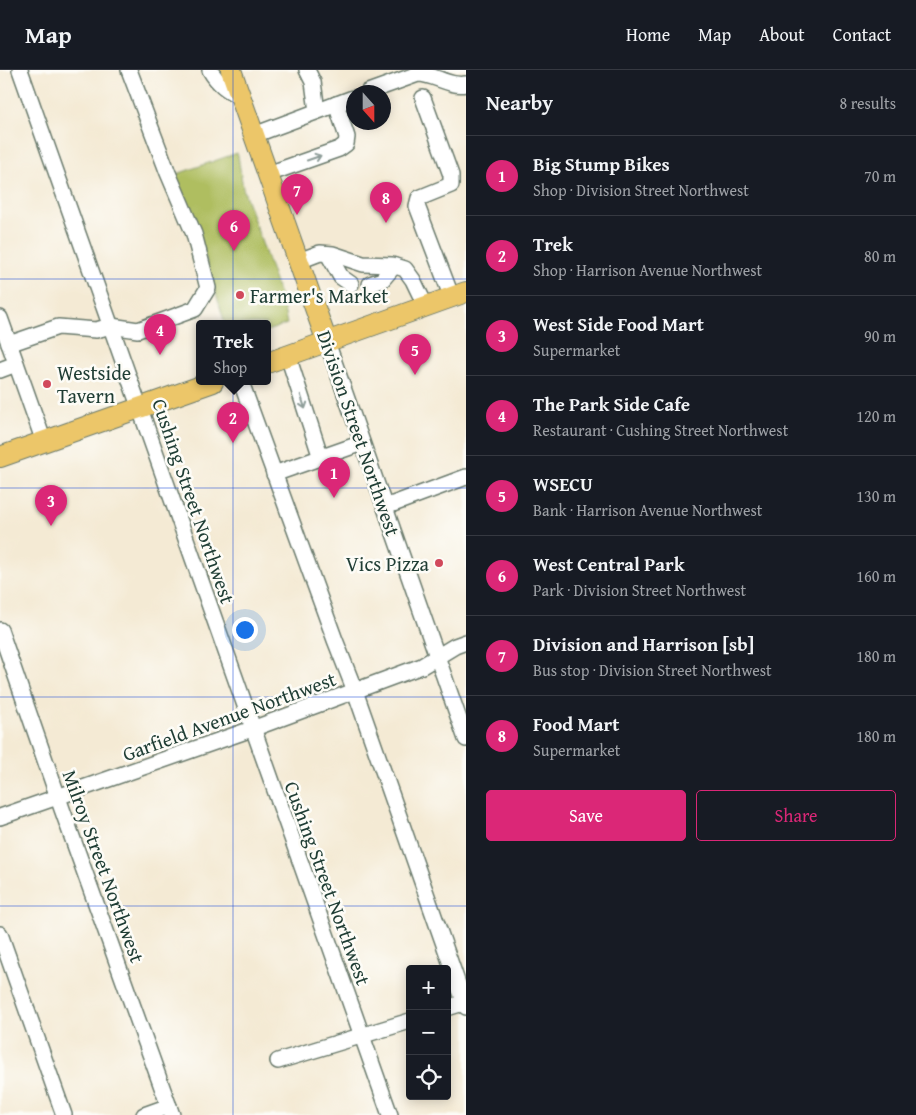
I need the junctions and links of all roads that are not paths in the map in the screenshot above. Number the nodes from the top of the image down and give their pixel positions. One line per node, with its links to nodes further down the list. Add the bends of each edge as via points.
1 (20, 70): 23 (street, Cushing Street Northwest)
2 (129, 70): 23 (street, via 194,234 208,288 195,309 138,330)
3 (210, 70): 8 (street, via 223,87)
4 (231, 70): 8 (main road, Division Street Northwest)
5 (308, 70): 12 (street)
6 (466, 84): 7 (street, via 448,84 418,74)
7 (387, 85)
8 (241, 98): 13 (main road, Division Street Northwest)
9 (424, 98): 20 (street, via 451,175 451,185 419,198 416,206)
10 (346, 101): 11 (street)
11 (336, 104): 12 (street); 14 (street, one-way to 11, via 346,144 347,137)
12 (317, 111): 13 (street)
13 (254, 135): 14 (main road, Division Street Northwest)
14 (268, 174): 16 (main road, Division Street Northwest)
15 (328, 254): 16 (street); 17 (street, via 363,264); 18 (street, via 340,277)
16 (299, 261): 24 (main road, Division Street Northwest)
17 (394, 266): 19 (street, via 382,280); 21 (street, via 404,269 413,280)
18 (351, 284)
19 (370, 284)
20 (459, 295): 21 (main road)
21 (426, 307): 24 (main road)
22 (0, 318): 25 (street)
23 (111, 326): 25 (street, via 96,330 58,327); 32 (street, Cushing Street Northwest)
24 (328, 342): 26 (main road); 34 (street, Division Street Northwest)
25 (9, 344): 28 (street)
26 (288, 356): 27 (main road); 36 (street, one-way to 36)
27 (271, 362)
28 (16, 364): 29 (street); 33 (street)
29 (0, 370)
30 (205, 385): 32 (main road)
31 (242, 385): 37 (street)
32 (140, 408): 33 (main road); 44 (street, Cushing Street Northwest)
33 (44, 442): 35 (main road)
34 (362, 443): 36 (street); 39 (street, Division Street Northwest)
35 (0, 458)
36 (321, 458): 37 (street)
37 (274, 474): 43 (street)
38 (466, 477): 39 (street)
39 (385, 507): 42 (street, Division Street Northwest)
40 (0, 630): 46 (street, Milroy Street Northwest)
41 (466, 642): 42 (street, Garfield Avenue Northwest)
42 (437, 657): 43 (street, Garfield Avenue Northwest, via 422,666); 45 (street, Division Street Northwest)
43 (355, 691): 44 (street, Garfield Avenue Northwest); 49 (street)
44 (252, 729): 46 (street, Garfield Avenue Northwest); 52 (street, Cushing Street Northwest)
45 (466, 739)
46 (58, 798): 47 (street, Garfield Avenue Northwest); 54 (street, Milroy Street Northwest)
47 (0, 817)
48 (0, 934): 55 (street)
49 (466, 1004): 50 (street)
50 (451, 1007)
51 (406, 1021): 52 (street)
52 (362, 1036): 53 (street); 57 (street, Cushing Street Northwest)
53 (278, 1061)
54 (171, 1110): 56 (street)
55 (64, 1115)
56 (144, 1115)
57 (390, 1115)

